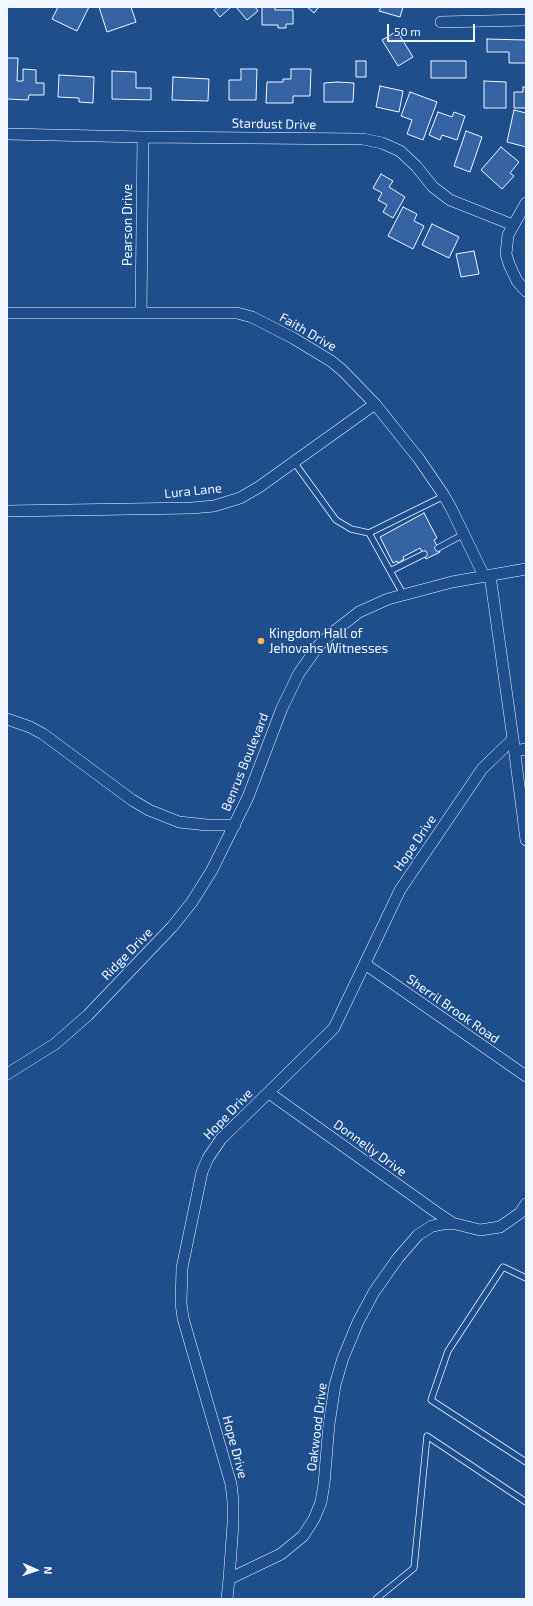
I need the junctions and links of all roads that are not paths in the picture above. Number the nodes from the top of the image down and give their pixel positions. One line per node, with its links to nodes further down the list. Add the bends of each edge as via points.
1 (526, 20): 2 (street)
2 (441, 22)
3 (7, 134): 4 (street, Stardust Drive)
4 (143, 137): 6 (street, Stardust Drive, via 363,139 382,143 400,151 432,187 445,197); 8 (street, Pearson Drive)
5 (526, 203): 6 (street)
6 (513, 225): 7 (street, via 508,235 506,254 516,281)
7 (526, 291)
8 (142, 313): 9 (street, Faith Drive); 10 (street, Faith Drive, via 237,313 252,317 331,361)
9 (7, 314)
10 (375, 404): 11 (street, Lura Lane); 12 (street, Faith Drive, via 419,459)
11 (294, 462): 13 (street, Lura Lane, via 259,487 214,506); 14 (lane, via 336,520 351,529)
12 (444, 496): 14 (lane); 15 (street, Faith Drive)
13 (7, 511)
14 (369, 534): 19 (lane)
15 (464, 534): 16 (lane); 20 (street, Faith Drive)
16 (438, 548)
17 (424, 554): 19 (lane)
18 (526, 568): 20 (street, Benrus Boulevard)
19 (390, 571): 21 (lane)
20 (487, 575): 21 (street, Benrus Boulevard); 23 (street, Faith Drive)
21 (403, 594): 25 (street, Benrus Boulevard, via 375,604 345,622 309,658 282,708 256,779)
22 (7, 719): 25 (street, Benrus Boulevard, via 43,734 149,810 179,822)
23 (514, 739): 24 (street, Faith Drive); 27 (street, Hope Drive, via 482,769 400,890)
24 (520, 750): 26 (street, Faith Drive)
25 (235, 825): 28 (street, Ridge Drive, via 212,870 192,902 172,927 82,1020 55,1044)
26 (526, 840)
27 (365, 964): 29 (street, Sherril Brook Road); 30 (street, Hope Drive, via 334,1028)
28 (7, 1074)
29 (526, 1076)
30 (269, 1092): 32 (street, Donnelly Drive); 36 (street, Hope Drive, via 221,1139 208,1158 200,1179 180,1288 183,1318 231,1484 233,1524)
31 (526, 1204): 32 (street, Oakwood Drive, via 520,1213 500,1227 480,1230)
32 (456, 1224): 36 (street, Oakwood Drive, via 432,1226 418,1235 374,1292 358,1322 335,1386 324,1484 314,1520 303,1536 281,1554)
33 (526, 1278): 34 (lane, via 503,1267 448,1351 431,1400)
34 (526, 1462)
35 (526, 1502): 38 (lane, via 427,1436 414,1568)
36 (229, 1579): 37 (street)
37 (227, 1599)
38 (376, 1599)

